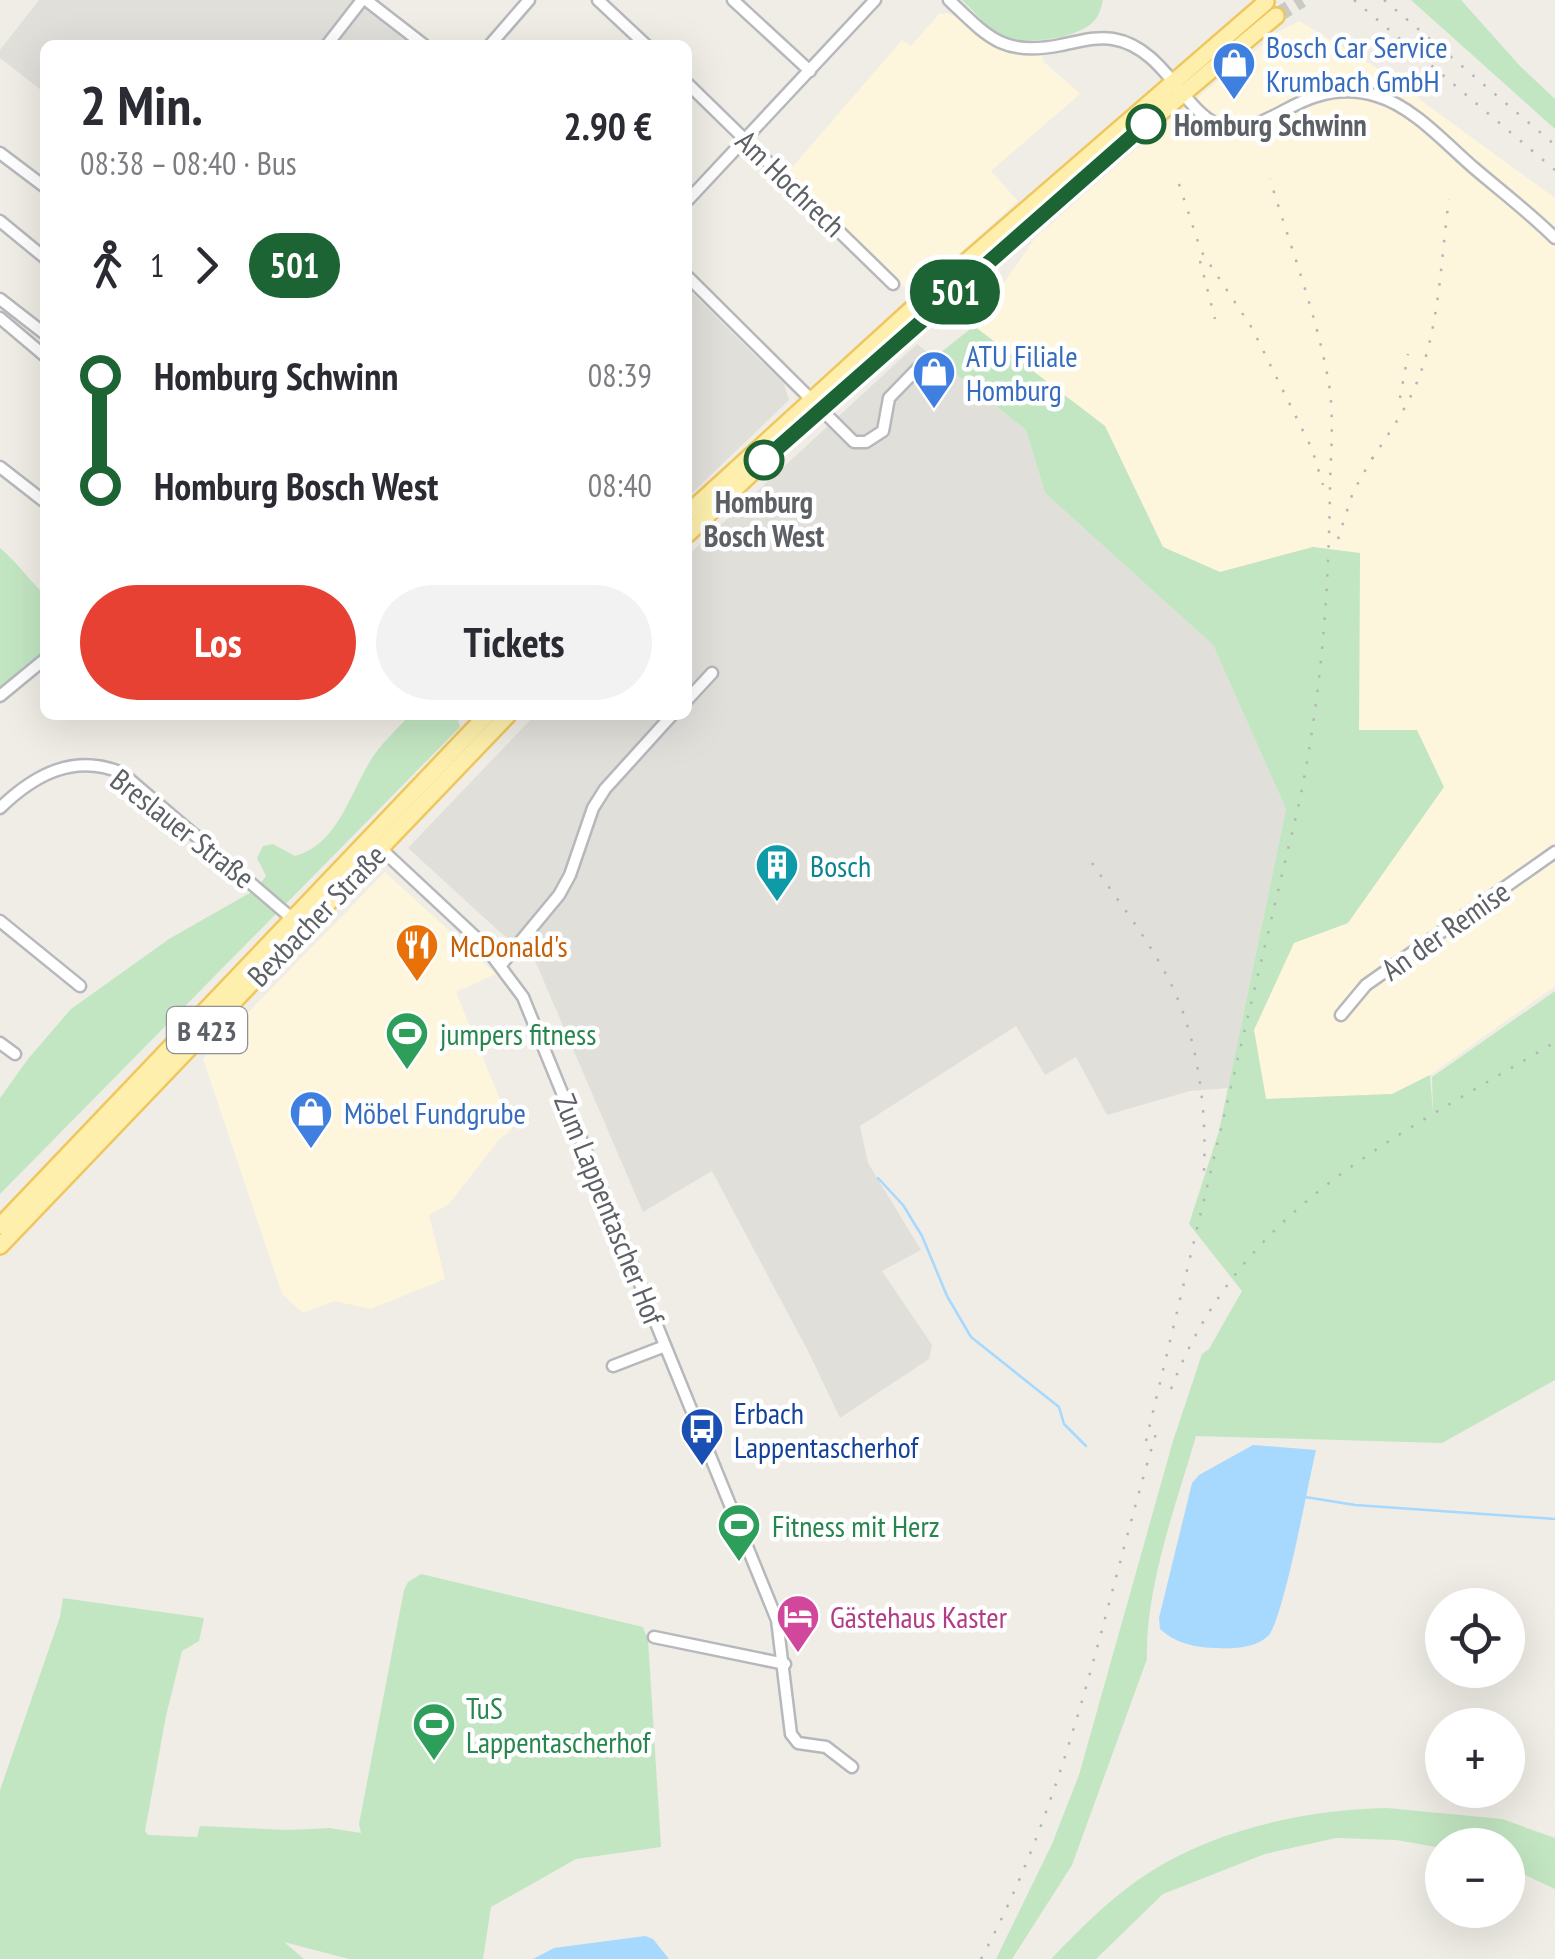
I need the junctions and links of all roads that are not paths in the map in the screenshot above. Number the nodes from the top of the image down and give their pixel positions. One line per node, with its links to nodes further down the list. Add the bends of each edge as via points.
1 (364, 0): 8 (street); 9 (street)
2 (529, 0): 10 (street)
3 (598, 0): 11 (street)
4 (733, 0): 12 (street)
5 (949, 0): 13 (street, via 1003,46 1026,50 1118,40 1152,58)
6 (871, 1): 12 (street)
7 (1271, 9): 13 (main road)
8 (332, 40)
9 (417, 40)
10 (494, 40)
11 (641, 40)
12 (810, 72): 15 (street)
13 (1179, 86): 20 (street, via 1216,124 1234,128 1333,92 1379,96 1419,120); 29 (main road)
14 (692, 88): 15 (street, Am Hochrech)
15 (747, 140): 18 (street); 23 (street, Am Hochrech)
16 (0, 153): 17 (street)
17 (40, 182)
18 (692, 196)
19 (0, 222): 21 (street)
20 (1555, 238)
21 (40, 254)
22 (692, 281): 29 (street)
23 (893, 284)
24 (0, 299): 26 (street)
25 (0, 318): 27 (street)
26 (40, 330)
27 (40, 352)
28 (921, 365): 29 (street, via 890,398 883,430 866,442 854,442)
29 (815, 405): 32 (main road); 33 (main road)
30 (0, 467): 31 (street)
31 (40, 498)
32 (692, 510)
33 (692, 530)
34 (40, 663): 37 (street)
35 (712, 672): 36 (street)
36 (692, 694)
37 (0, 696)
38 (486, 720): 41 (main road, Bexbacher Straße / B 423)
39 (667, 720): 45 (street, via 604,789 570,876)
40 (0, 808): 44 (street, Breslauer Straße, via 60,769 88,762 106,766)
41 (375, 844): 44 (main road, Bexbacher Straße / B 423); 44 (main road, Bexbacher Straße / B 423, via 332,878); 45 (street, Zum Lappentascher Hof)
42 (1555, 852): 47 (street, An der Remise, via 1366,985)
43 (0, 921): 46 (street)
44 (299, 924): 50 (main road, Bexbacher Straße); 51 (main road, Bexbacher Straße / B 423)
45 (502, 965): 52 (street, Zum Lappentascher Hof, via 535,1022)
46 (80, 986)
47 (1342, 1015)
48 (0, 1043): 49 (street)
49 (15, 1054)
50 (0, 1226)
51 (0, 1246)
52 (665, 1346): 53 (street, Zum Lappentascher Hof); 55 (street, Zum Lappentascher Hof, via 777,1620)
53 (613, 1366)
54 (654, 1637): 55 (street)
55 (785, 1664): 56 (street, Zum Lappentascher Hof, via 794,1740 826,1747)
56 (852, 1767)

